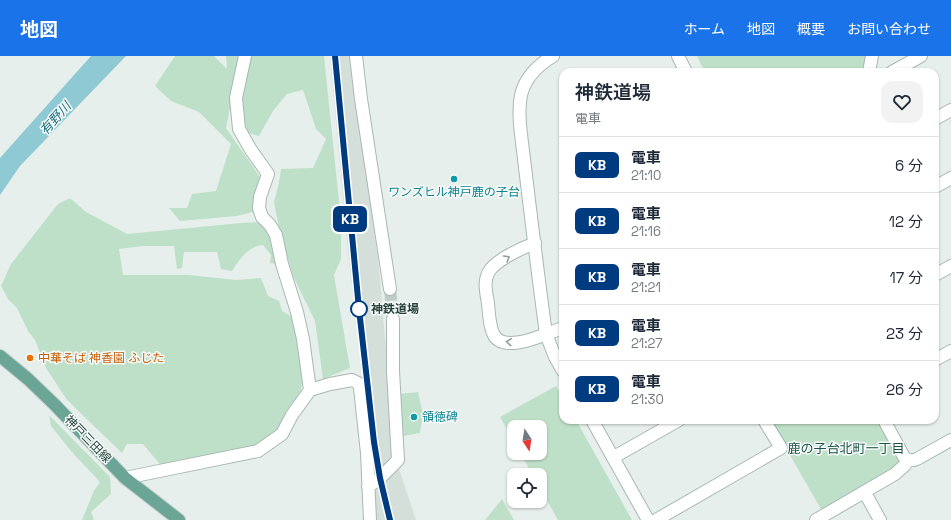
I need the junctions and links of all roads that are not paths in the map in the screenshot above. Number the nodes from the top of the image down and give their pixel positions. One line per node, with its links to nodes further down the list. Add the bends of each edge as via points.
1 (245, 56): 25 (street, via 236,98 239,129 268,174 259,208 262,217 276,235 303,339)
2 (356, 56): 17 (street)
3 (553, 56): 14 (street, via 541,63 531,75 520,100)
4 (678, 56): 7 (street)
5 (872, 56): 8 (street)
6 (920, 56): 9 (street)
7 (684, 68)
8 (870, 68)
9 (899, 68)
10 (951, 110): 11 (street)
11 (939, 118)
12 (951, 178): 13 (street)
13 (939, 185)
14 (535, 243): 20 (street); 20 (street, one-way to 14, via 517,343 500,341 493,334 487,295 486,280 494,265)
15 (951, 266): 16 (street)
16 (939, 273)
17 (390, 289)
18 (393, 320): 34 (street, via 398,460)
19 (559, 329): 20 (street)
20 (546, 334): 24 (street)
21 (951, 351): 23 (street)
22 (0, 356): 33 (main road, 神戸三田線, via 55,405)
23 (939, 358)
24 (559, 364)
25 (310, 390): 33 (street, via 282,434 258,451); 34 (street, via 347,381 358,383 367,453)
26 (594, 424): 31 (street)
27 (672, 424): 31 (street)
28 (766, 424): 39 (street, via 781,448)
29 (886, 424): 32 (street)
30 (951, 440): 32 (street, via 917,459)
31 (614, 458): 38 (street)
32 (907, 460): 35 (street, via 905,466 895,474)
33 (125, 478): 36 (main road, 神戸三田線)
34 (368, 487): 37 (street)
35 (865, 493): 40 (street); 41 (street)
36 (179, 520)
37 (370, 520)
38 (648, 520)
39 (656, 520)
40 (816, 520)
41 (880, 520)

